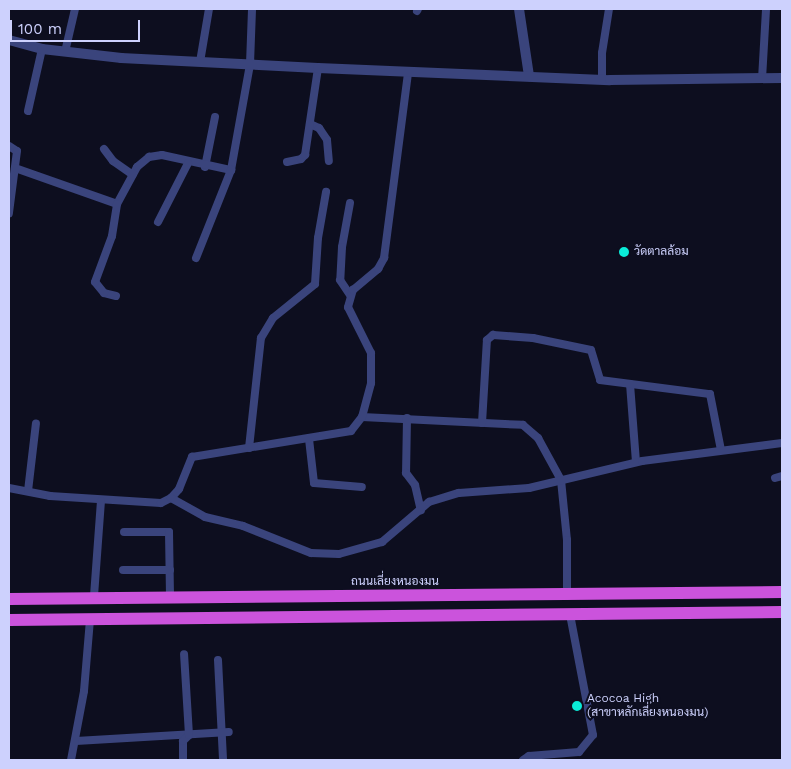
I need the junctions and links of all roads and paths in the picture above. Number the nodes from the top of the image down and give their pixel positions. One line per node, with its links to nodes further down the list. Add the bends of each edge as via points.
1 (76, 9): 9 (street)
2 (208, 9): 10 (street)
3 (252, 9): 11 (street)
4 (519, 9): 14 (street)
5 (610, 9): 16 (street, via 602,53)
6 (766, 9): 17 (street)
7 (9, 40): 8 (street)
8 (42, 49): 9 (street); 18 (street)
9 (65, 52): 10 (street)
10 (200, 62): 11 (street)
11 (250, 64): 12 (street); 28 (street)
12 (318, 68): 13 (street); 20 (street)
13 (408, 72): 14 (street); 36 (street, via 384,258 378,269)
14 (528, 76): 16 (street)
15 (782, 78): 17 (street)
16 (602, 79): 17 (street)
17 (762, 79)
18 (28, 111)
19 (215, 117): 26 (street)
20 (310, 124): 23 (street, via 319,128 327,140); 24 (street, via 305,154 301,159)
21 (9, 146): 27 (street, via 17,151)
22 (104, 149): 29 (street, via 113,161)
23 (329, 161)
24 (288, 162)
25 (188, 163): 26 (street); 29 (street, via 162,154 149,157); 34 (street)
26 (205, 167): 28 (street)
27 (15, 168): 32 (street); 33 (street)
28 (230, 170): 35 (street)
29 (133, 175): 32 (street)
30 (326, 192): 45 (street, via 315,284 273,318 261,338)
31 (350, 203): 36 (street, via 340,280)
32 (116, 204): 37 (street, via 112,236 95,282 104,293)
33 (9, 213)
34 (158, 222)
35 (196, 258)
36 (350, 295): 39 (street, via 348,307 371,353 371,383)
37 (116, 296)
38 (630, 384): 42 (street, via 600,380 591,350 549,340 493,335 487,340); 46 (street, via 710,394); 47 (street)
39 (362, 418): 40 (street); 43 (street, via 351,431)
40 (407, 418): 42 (street); 54 (street, via 406,473 415,485)
41 (36, 423): 51 (street)
42 (482, 423): 48 (street, via 523,425 538,438)
43 (309, 439): 45 (street); 49 (street, via 314,483)
44 (782, 443): 46 (street)
45 (249, 448): 52 (street, via 192,457)
46 (721, 450): 47 (street)
47 (636, 462): 48 (street)
48 (561, 480): 54 (street, via 529,488 459,493 429,502); 62 (street, via 567,540)
49 (362, 486)
50 (9, 488): 51 (street)
51 (28, 491): 53 (street)
52 (171, 498): 53 (street, via 161,503); 54 (street, via 205,517 243,526 310,553 339,554 364,550 382,542)
53 (101, 501): 59 (street)
54 (420, 510)
55 (124, 532): 57 (street, via 169,532)
56 (123, 570): 57 (street)
57 (170, 570): 60 (street)
58 (782, 592): 62 (highway, ถนนเลี่ยงหนองมน)
59 (94, 596): 60 (highway, ถนนเลี่ยงหนองมน); 63 (highway, ถนนเลี่ยงหนองมน)
60 (170, 596): 61 (highway, ถนนเลี่ยงหนองมน)
61 (282, 596): 62 (highway, ถนนเลี่ยงหนองมน); 66 (highway)
62 (567, 596)
63 (9, 598)
64 (782, 612): 65 (highway)
65 (570, 614): 66 (highway); 77 (street, via 593,735 580,752 529,756)
66 (283, 617): 67 (highway)
67 (90, 619): 68 (highway); 73 (street)
68 (9, 620)
69 (184, 654): 72 (street)
70 (218, 660): 71 (street)
71 (225, 733): 72 (street); 76 (street)
72 (189, 734): 73 (street); 75 (street, via 183,741)
73 (76, 740): 74 (street)
74 (71, 760)
75 (183, 760)
76 (223, 760)
77 (524, 760)

